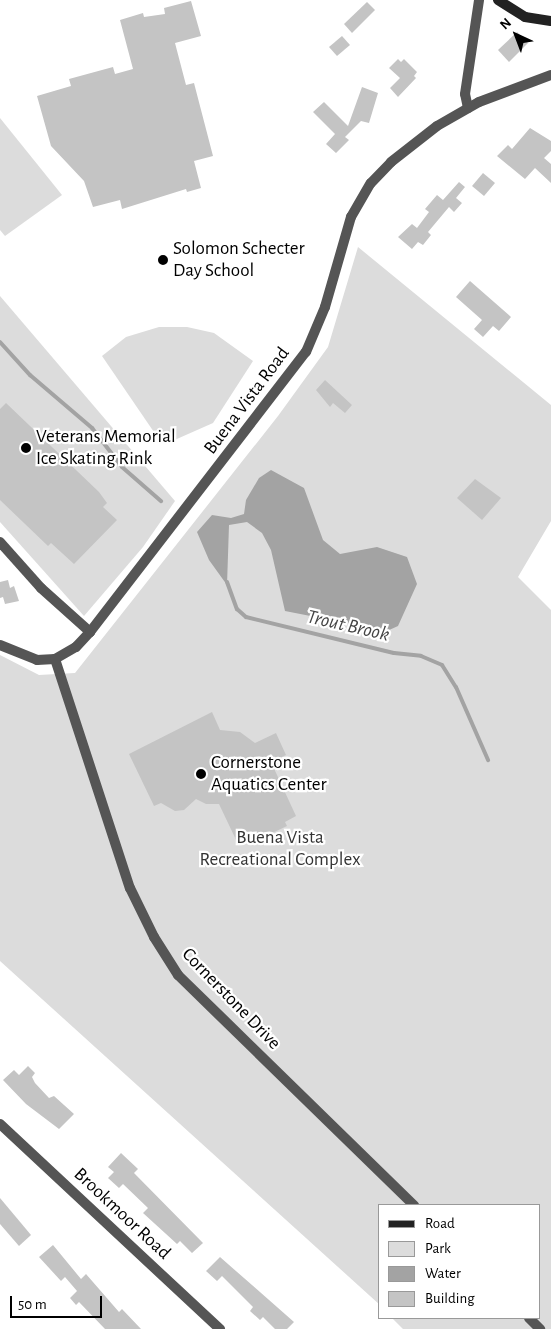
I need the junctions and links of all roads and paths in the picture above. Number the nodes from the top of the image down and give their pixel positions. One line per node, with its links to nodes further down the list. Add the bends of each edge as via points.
1 (479, 0): 6 (street, via 465,94)
2 (498, 0): 3 (main road, via 525,17)
3 (551, 21)
4 (549, 76): 5 (street); 6 (street, Buena Vista Road)
5 (551, 87)
6 (468, 108): 8 (street, Buena Vista Road, via 405,150 371,183 351,217 325,307 306,352)
7 (0, 542): 8 (street, via 41,588)
8 (90, 632): 10 (street, Buena Vista Road, via 76,647)
9 (0, 645): 10 (street, Buena Vista Road, via 37,660)
10 (54, 658): 12 (street, Cornerstone Drive, via 130,888 173,967)
11 (0, 1124): 14 (street, Brookmoor Road)
12 (413, 1204)
13 (530, 1319): 15 (street)
14 (220, 1329)
15 (540, 1329)

